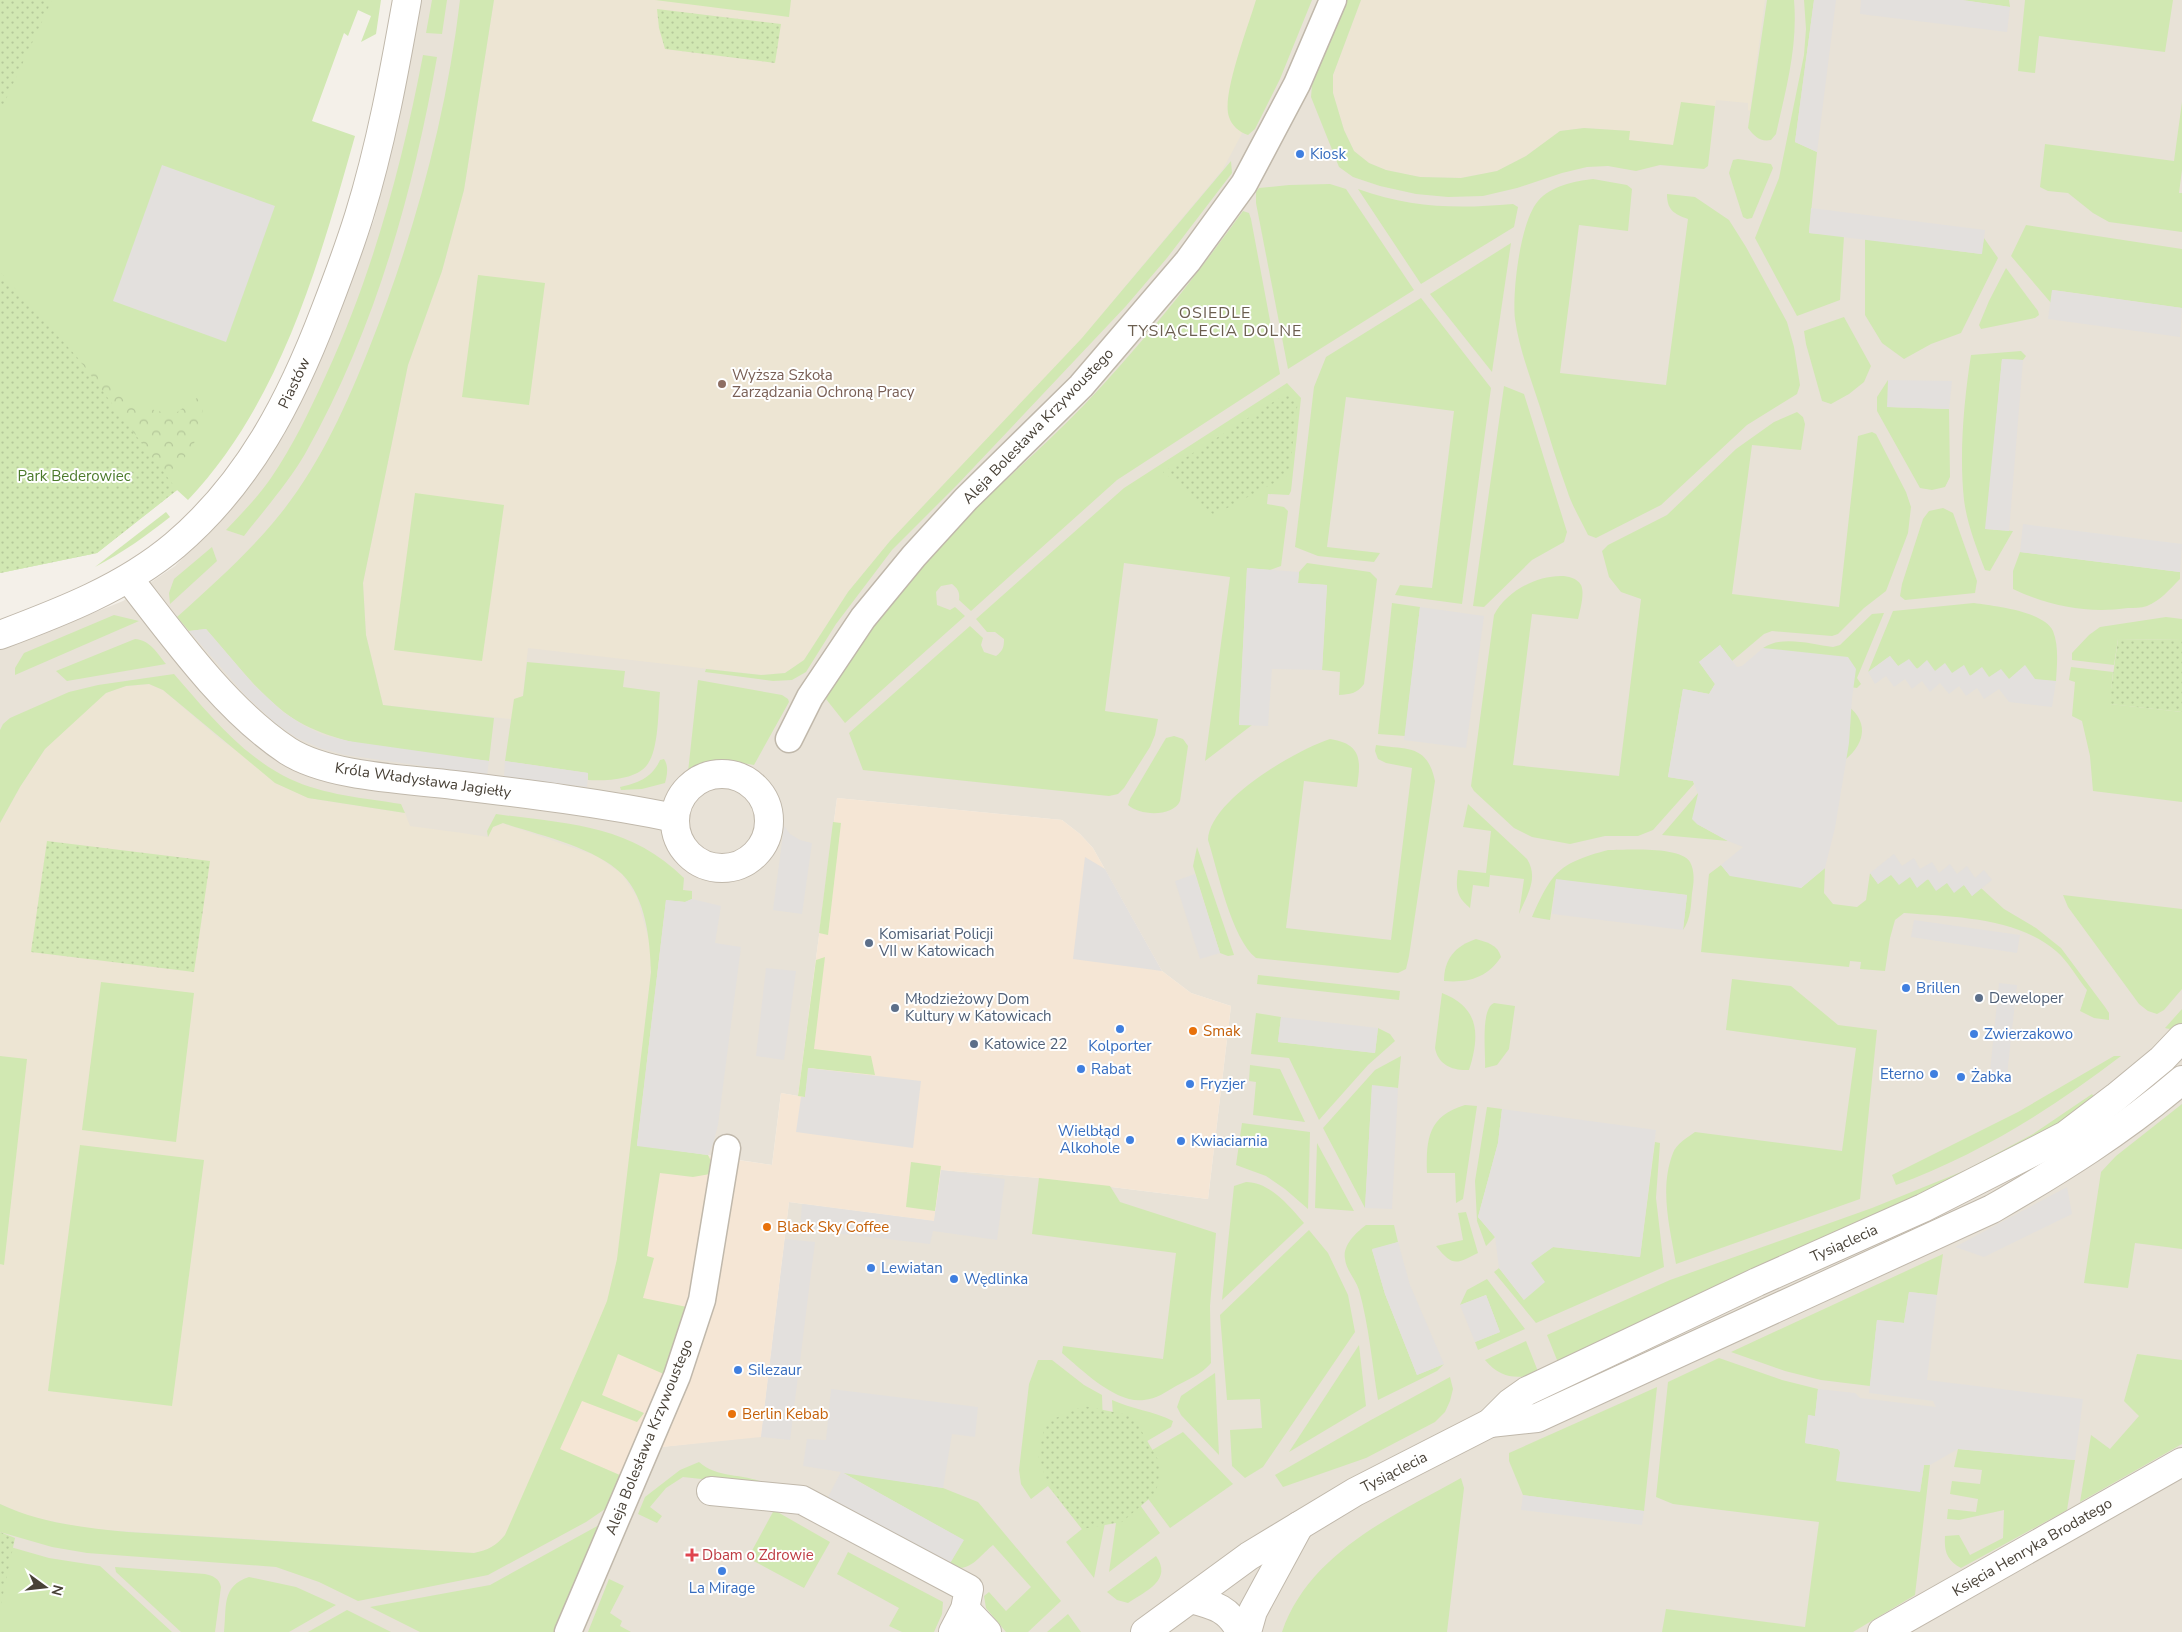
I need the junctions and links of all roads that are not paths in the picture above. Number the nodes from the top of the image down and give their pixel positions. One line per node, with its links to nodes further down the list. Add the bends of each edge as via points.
1 (407, 0): 3 (street, Piastów, via 394,74 359,216 334,289 274,427 239,477 199,524)
2 (1333, 0): 5 (street, Aleja Bolesława Krzywoustego, via 1297,84 1249,176 1188,261 1080,386 914,556 863,618 810,697)
3 (128, 579): 4 (street, Piastów, via 48,617); 6 (street, Króla Władysława Jagiełły, via 234,707 289,752 310,761 363,774 594,802)
4 (0, 635)
5 (789, 739)
6 (675, 818)
7 (2182, 1038): 10 (street, Tysiąclecia, via 2154,1065 2066,1135 1923,1208 1527,1391)
8 (2182, 1080): 10 (street, Tysiąclecia, via 2125,1126 2054,1174 1992,1209 1537,1418)
9 (727, 1148): 16 (street, Aleja Bolesława Krzywoustego, via 699,1309 677,1376)
10 (1490, 1423): 13 (street, Tysiąclecia, via 1355,1492)
11 (2182, 1462): 22 (street, Księcia Henryka Brodatego)
12 (711, 1491): 15 (street, via 802,1500 969,1589)
13 (1300, 1525): 14 (street, Tysiąclecia, via 1249,1556); 21 (street, via 1253,1611)
14 (1191, 1599): 19 (street, Tysiąclecia); 20 (street, via 1216,1605 1228,1612)
15 (965, 1609): 17 (street); 18 (street)
16 (568, 1632)
17 (953, 1632)
18 (987, 1632)
19 (1145, 1632)
20 (1240, 1632)
21 (1247, 1632)
22 (1882, 1632)

